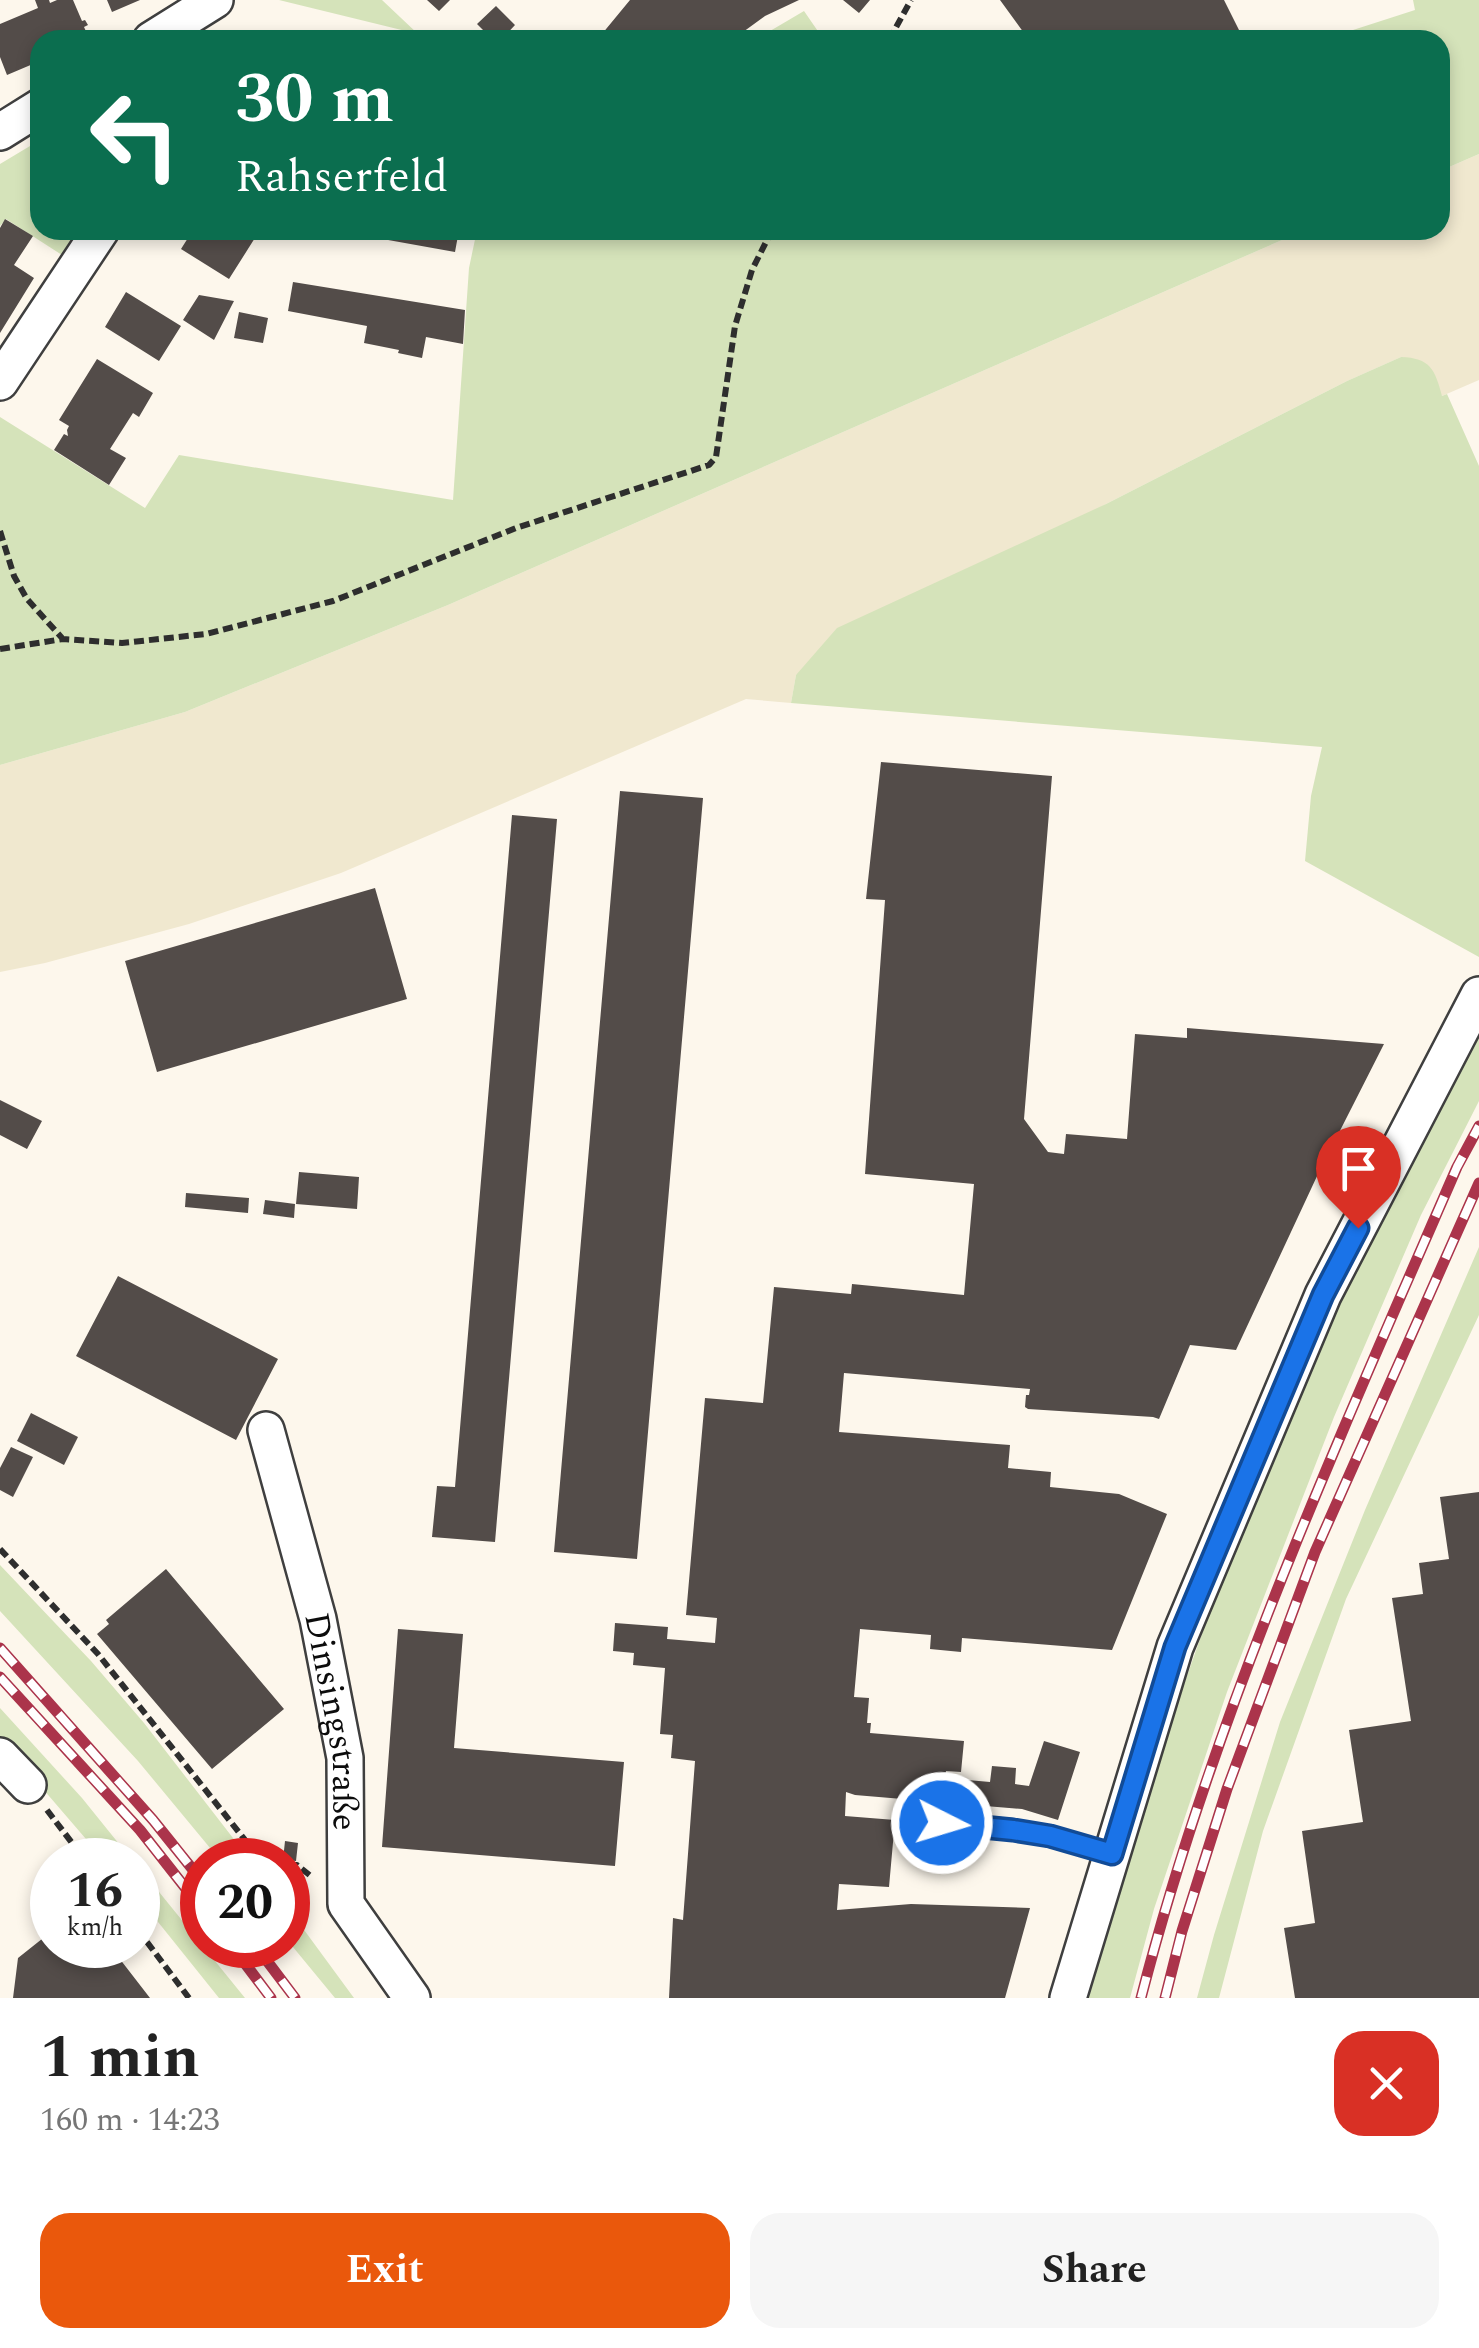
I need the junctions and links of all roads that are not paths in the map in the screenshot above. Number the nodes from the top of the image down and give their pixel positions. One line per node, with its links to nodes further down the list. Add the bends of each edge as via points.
1 (212, 2): 2 (street); 3 (street)
2 (167, 30)
3 (203, 30)
4 (30, 114): 5 (street)
5 (0, 132)
6 (93, 240): 7 (street)
7 (0, 382)
8 (1479, 995): 13 (street, via 1323,1295 1175,1647)
9 (266, 1430): 14 (street, Dinsingstraße, via 318,1619 345,1758 346,1904)
10 (0, 1756): 11 (street)
11 (28, 1785)
12 (942, 1823): 13 (lane, via 1050,1836)
13 (1112, 1854): 15 (street)
14 (412, 1998)
15 (1068, 1998)

